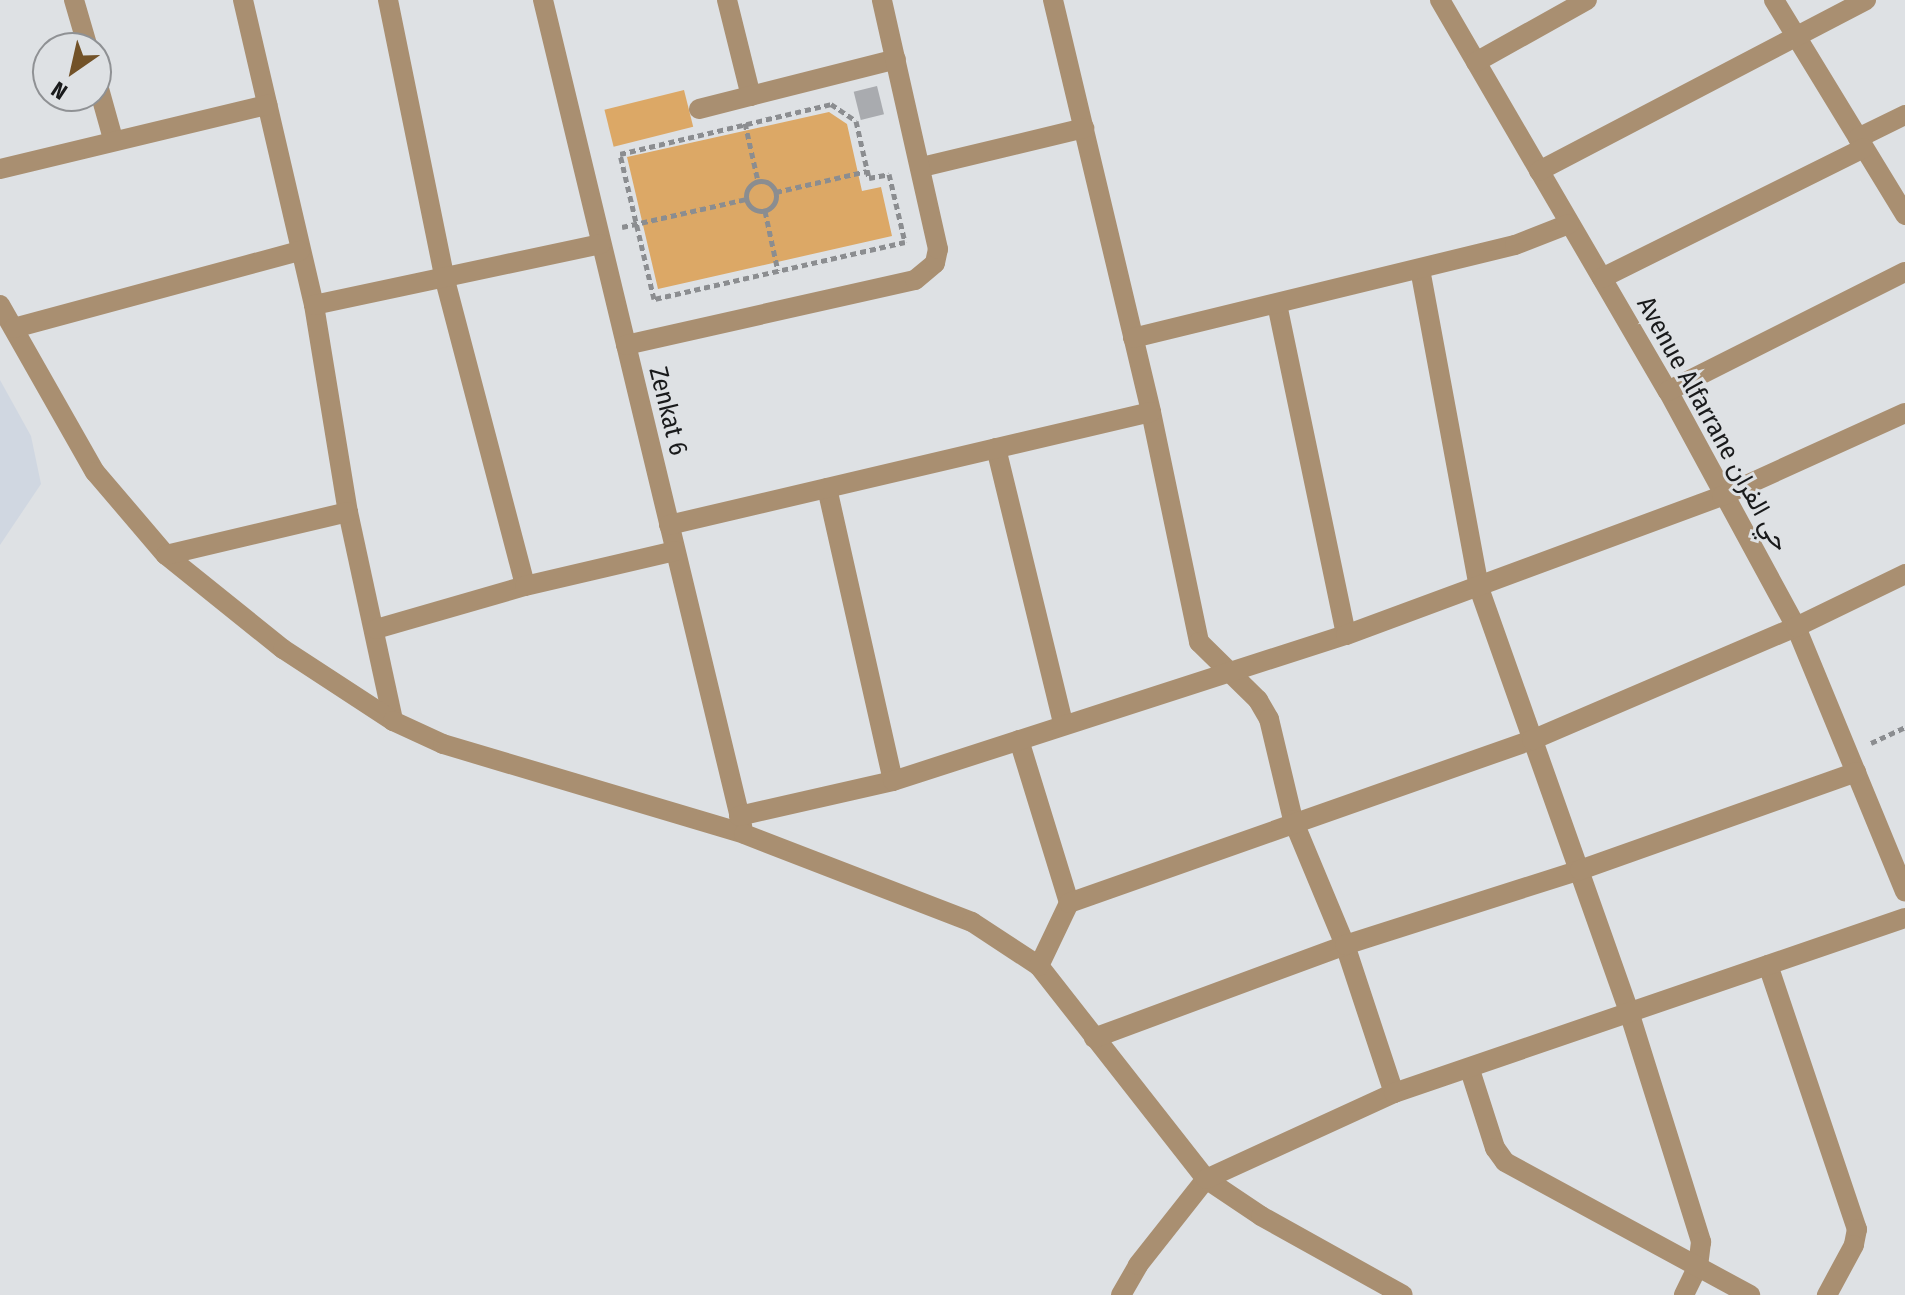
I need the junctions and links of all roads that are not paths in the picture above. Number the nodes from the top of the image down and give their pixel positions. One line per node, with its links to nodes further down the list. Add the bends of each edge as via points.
1 (74, 0): 12 (street)
2 (245, 0): 17 (street)
3 (388, 0): 34 (street)
4 (543, 0): 29 (street, Zenkat 6)
5 (727, 0): 16 (street)
6 (882, 0): 14 (street)
7 (1053, 0): 21 (street)
8 (1440, 0): 15 (street, Avenue Alfarrane حي الفران)
9 (1587, 0): 15 (street)
10 (1774, 0): 13 (street)
11 (1866, 0): 13 (street)
12 (83, 32)
13 (1797, 35): 23 (street); 26 (street)
14 (896, 59): 16 (street); 24 (street)
15 (1476, 62): 26 (street, Avenue Alfarrane حي الفران)
16 (745, 97): 18 (street)
17 (267, 105): 22 (street); 30 (street)
18 (699, 109)
19 (105, 112): 22 (street)
20 (1905, 115): 23 (street)
21 (1084, 128): 24 (street); 39 (street)
22 (113, 139): 25 (street)
23 (1861, 143): 27 (street); 33 (street)
24 (922, 167): 40 (street, via 938,249 935,263 915,280)
25 (0, 169)
26 (1539, 171): 28 (street, Avenue Alfarrane حي الفران)
27 (1905, 215)
28 (1569, 224): 31 (street, via 1515,245); 33 (street, Avenue Alfarrane حي الفران)
29 (600, 238): 34 (street); 40 (street, Zenkat 6)
30 (300, 251): 37 (street); 38 (street)
31 (1420, 269): 35 (street); 53 (street)
32 (1905, 272): 41 (street)
33 (1602, 278): 41 (street, Avenue Alfarrane حي الفران)
34 (445, 280): 37 (street); 52 (street)
35 (1277, 304): 39 (street); 56 (street)
36 (0, 305): 38 (street)
37 (314, 305): 47 (street)
38 (14, 328): 50 (street, via 95,472)
39 (1133, 338): 42 (street)
40 (626, 345): 48 (street, Zenkat 6)
41 (1668, 391): 46 (street, Avenue Alfarrane حي الفران)
42 (1151, 412): 44 (street); 57 (street, via 1199,642)
43 (1905, 413): 46 (street)
44 (996, 448): 45 (street); 59 (street)
45 (827, 488): 48 (street); 63 (street)
46 (1722, 496): 53 (street); 54 (street, Avenue Alfarrane حي الفران)
47 (348, 512): 50 (street); 55 (street)
48 (669, 525): 49 (street, Zenkat 6)
49 (675, 551): 52 (street); 65 (street, Zenkat 6)
50 (166, 555): 58 (street, via 283,649)
51 (1905, 574): 54 (street)
52 (525, 586): 55 (street)
53 (1479, 588): 56 (street); 61 (street)
54 (1796, 627): 61 (street); 62 (street, Avenue Alfarrane حي الفران)
55 (376, 629): 58 (street)
56 (1346, 635): 57 (street)
57 (1230, 674): 59 (street); 64 (street, via 1269,719)
58 (393, 721): 65 (street, via 491,762)
59 (1063, 723): 60 (street)
60 (1019, 740): 63 (street); 69 (street)
61 (1532, 740): 64 (street); 67 (street)
62 (1852, 763): 66 (street, Avenue Alfarrane حي الفران); 67 (street)
63 (893, 781): 65 (street)
64 (1293, 820): 69 (street); 71 (street)
65 (741, 825): 73 (street, via 972,922)
66 (1896, 850): 68 (street, Avenue Alfarrane حي الفران)
67 (1580, 870): 71 (street); 74 (street)
68 (1905, 891)
69 (1069, 903): 73 (street)
70 (1905, 918): 72 (street)
71 (1345, 945): 75 (street); 77 (street)
72 (1768, 965): 74 (street); 84 (street, via 1857,1229)
73 (1039, 966): 75 (street)
74 (1630, 1015): 76 (street); 79 (street, via 1701,1242)
75 (1094, 1038): 78 (street)
76 (1470, 1070): 77 (street); 79 (street, via 1495,1148 1505,1162)
77 (1394, 1093): 78 (street)
78 (1206, 1179): 80 (street, via 1138,1265); 81 (street)
79 (1698, 1266): 82 (street); 83 (street)
80 (1121, 1295)
81 (1403, 1295)
82 (1684, 1295)
83 (1750, 1295)
84 (1827, 1295)

